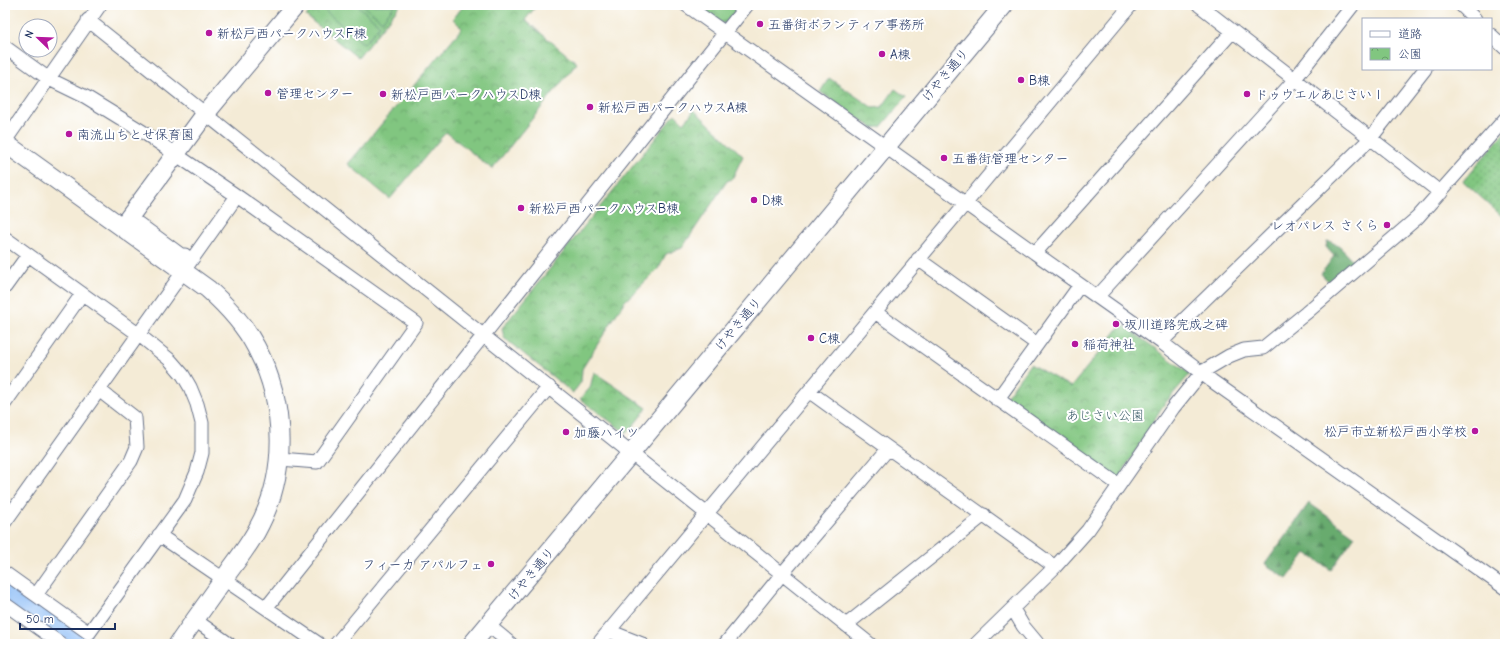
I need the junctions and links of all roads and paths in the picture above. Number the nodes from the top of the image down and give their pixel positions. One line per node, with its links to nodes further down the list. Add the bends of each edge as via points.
1 (100, 5): 9 (street)
2 (296, 5): 18 (street)
3 (686, 5): 11 (street)
4 (747, 5): 11 (street)
5 (1004, 5): 22 (street, けやき通り)
6 (1131, 5): 26 (street)
7 (1199, 5): 10 (street)
8 (1353, 5): 17 (street)
9 (88, 20): 16 (street); 18 (street)
10 (1233, 31): 17 (street); 30 (street)
11 (725, 33): 22 (street); 40 (street)
12 (1492, 35): 14 (street)
13 (5, 47): 16 (street)
14 (1505, 48)
15 (1424, 70): 20 (street)
16 (49, 78): 21 (street); 23 (street, via 86,96)
17 (1294, 80): 20 (street); 37 (street)
18 (206, 113): 23 (street); 40 (street)
19 (1505, 119): 24 (street)
20 (1370, 139): 24 (street); 41 (street)
21 (5, 142): 28 (street)
22 (886, 147): 26 (street); 50 (street, けやき通り)
23 (175, 154): 25 (street); 28 (street)
24 (1441, 193): 43 (street, via 1417,218 1263,348 1244,350)
25 (236, 196): 33 (street); 51 (street, via 416,323 317,462)
26 (966, 204): 30 (street); 32 (street)
27 (139, 224): 33 (street, via 181,255)
28 (122, 227): 33 (street)
29 (5, 238): 31 (street)
30 (1035, 253): 34 (street)
31 (28, 255): 35 (street); 36 (street)
32 (918, 259): 38 (street); 42 (street)
33 (184, 263): 39 (street); 51 (street, via 239,321 256,346 270,376 278,412)
34 (1080, 286): 37 (street); 42 (street)
35 (5, 287)
36 (82, 294): 39 (street); 48 (street)
37 (1097, 297): 41 (street)
38 (875, 312): 46 (street); 47 (street)
39 (138, 334): 45 (street); 56 (street, via 183,374 193,393 202,423 202,453 197,472 185,500)
40 (484, 335): 44 (street); 64 (street)
41 (1161, 342): 43 (street)
42 (1037, 344): 47 (street)
43 (1202, 372): 52 (street, via 1173,408); 61 (street)
44 (549, 387): 50 (street); 74 (street)
45 (99, 390): 55 (street); 62 (street, via 135,418 137,447 131,461)
46 (810, 392): 49 (street); 53 (street)
47 (997, 400): 52 (street)
48 (5, 403)
49 (888, 449): 54 (street); 59 (street)
50 (631, 453): 53 (street); 67 (street, けやき通り)
51 (280, 459): 60 (street, via 264,516)
52 (1119, 485): 57 (street, via 1088,530)
53 (707, 514): 59 (street); 69 (street)
54 (984, 515): 57 (street); 68 (street)
55 (5, 522)
56 (159, 535): 60 (street); 62 (street, via 89,633)
57 (1055, 567): 65 (street)
58 (5, 573): 62 (street)
59 (782, 574): 68 (street); 79 (street)
60 (224, 580): 64 (street); 66 (street)
61 (1505, 588)
62 (36, 595)
63 (5, 604): 70 (street)
64 (266, 608): 73 (street)
65 (1013, 609): 81 (street); 82 (street)
66 (195, 620): 71 (street); 72 (street)
67 (488, 625): 75 (street, けやき通り); 76 (street)
68 (846, 625): 80 (street)
69 (609, 631): 77 (street); 78 (street)
70 (61, 644)
71 (178, 644)
72 (229, 644)
73 (319, 644)
74 (336, 644)
75 (472, 644)
76 (511, 644)
77 (598, 644)
78 (642, 644)
79 (725, 644)
80 (870, 644)
81 (976, 644)
82 (1038, 644)

